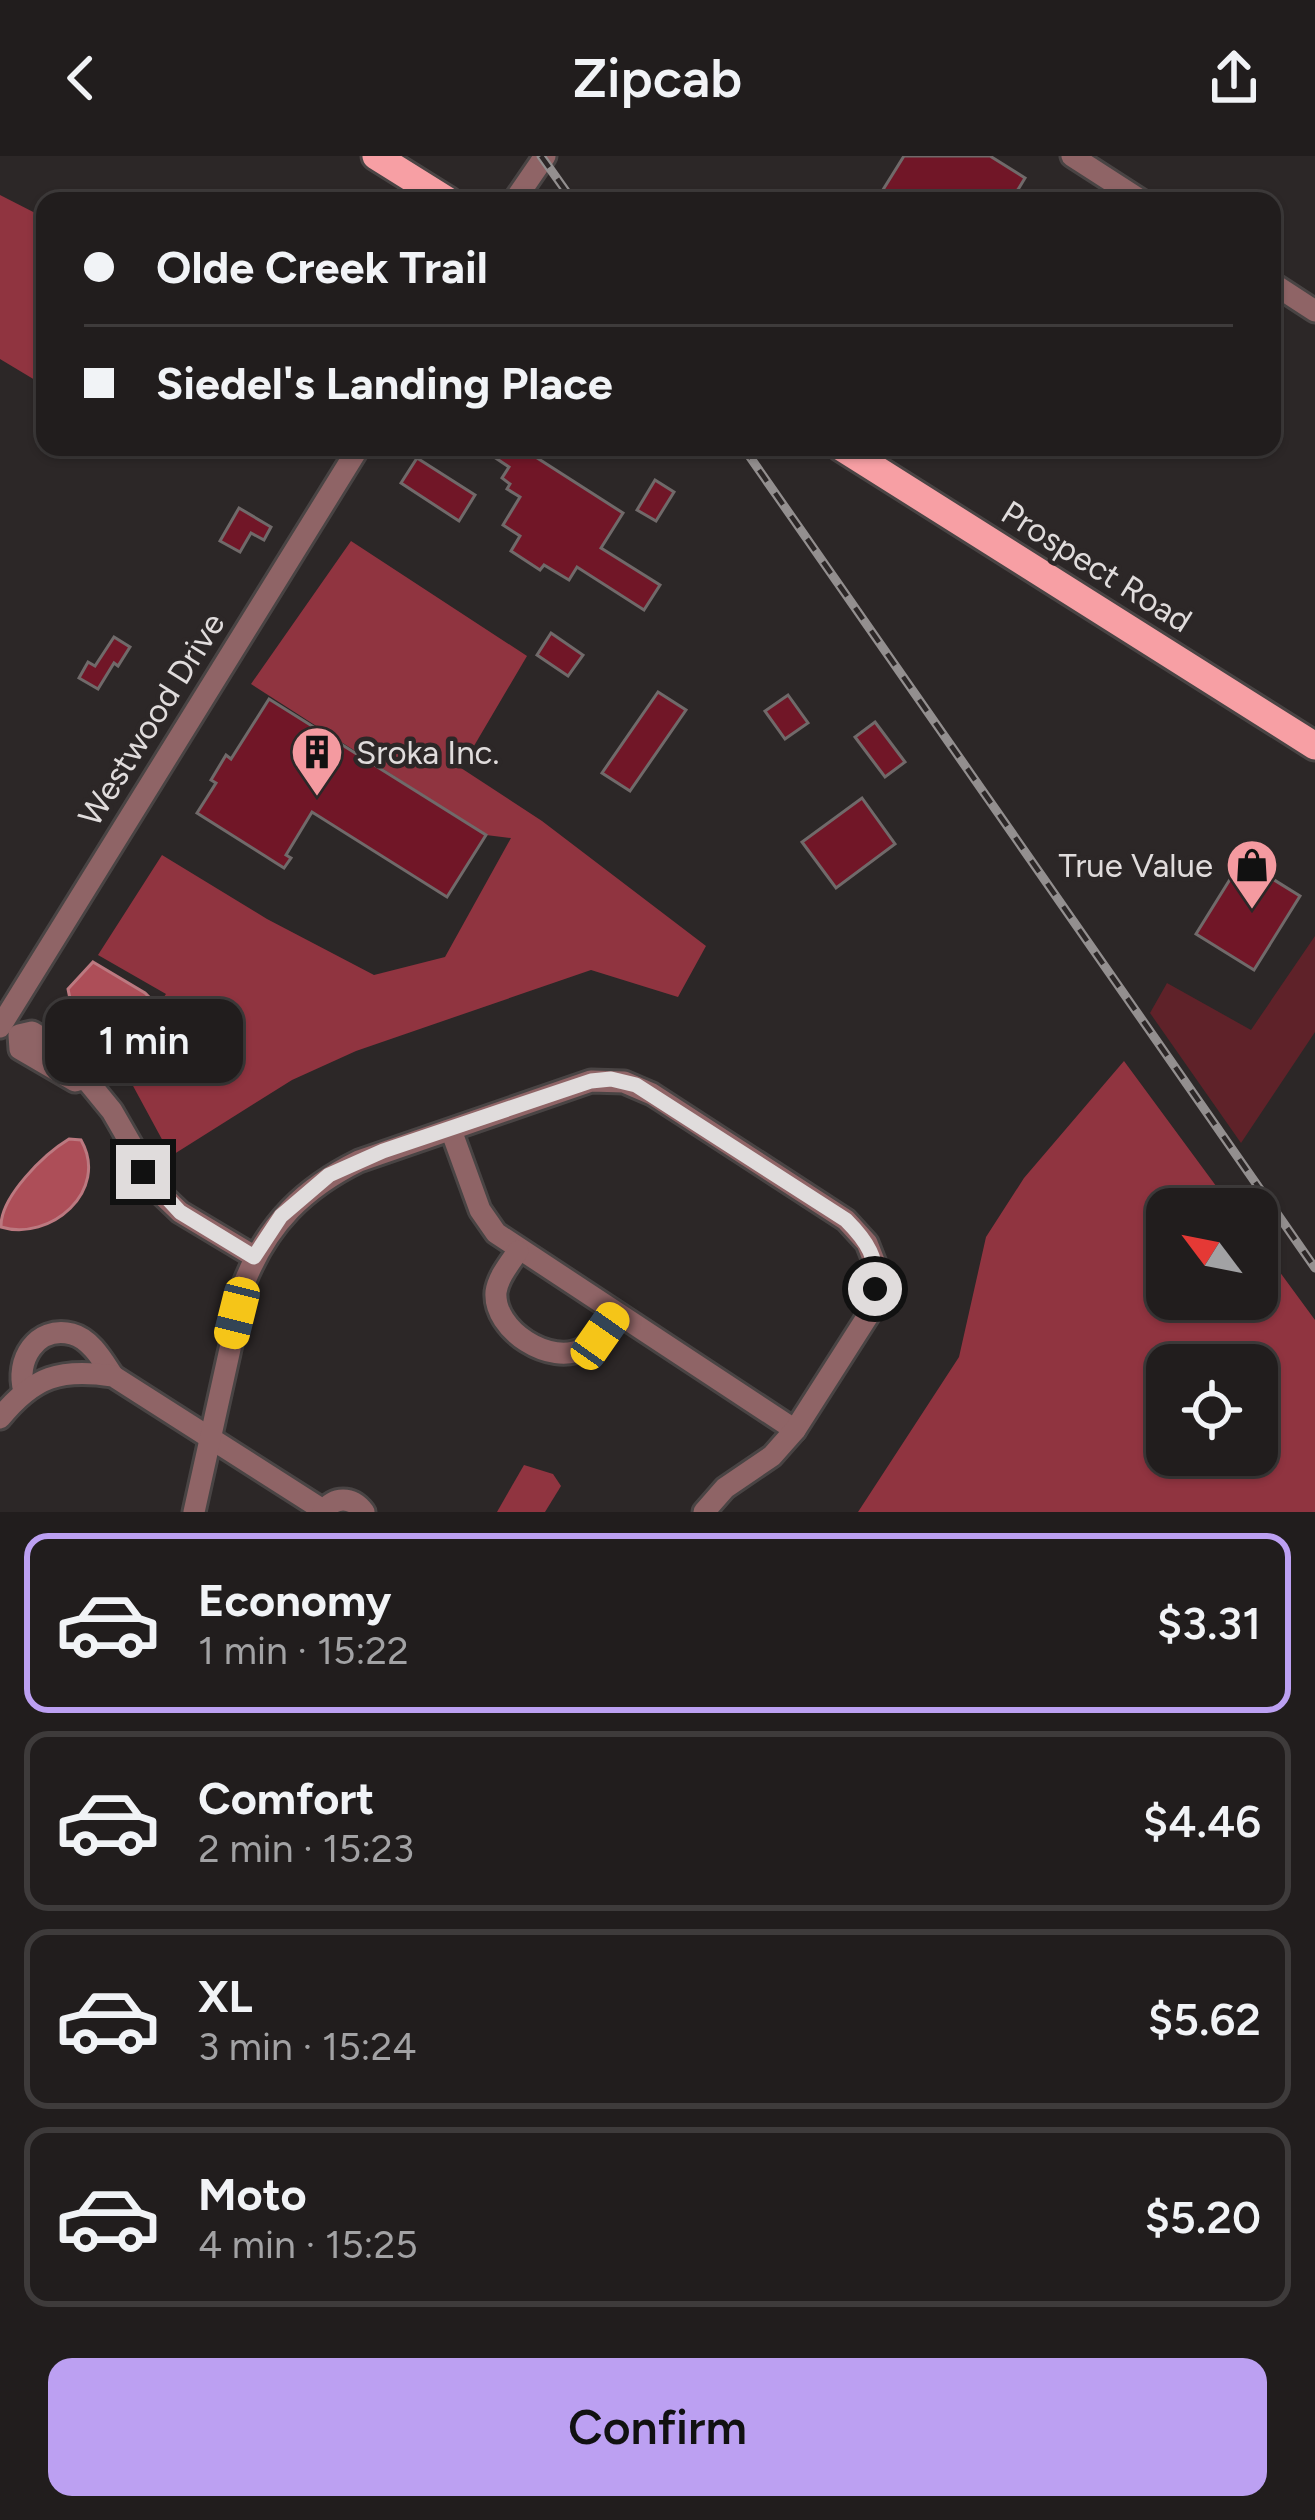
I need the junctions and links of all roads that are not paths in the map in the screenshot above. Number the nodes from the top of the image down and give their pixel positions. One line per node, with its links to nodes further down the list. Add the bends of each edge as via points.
1 (376, 156): 4 (main road)
2 (545, 156): 5 (street)
3 (1072, 156): 6 (street)
4 (434, 192)
5 (520, 192)
6 (1128, 192)
7 (1281, 290): 8 (street)
8 (1315, 311)
9 (354, 456): 12 (street, Westwood Drive)
10 (855, 456): 11 (main road, Prospect Road)
11 (1315, 746)
12 (7, 1029): 15 (street, via 32,1032 86,1065 85,1078 158,1191)
13 (451, 1130): 14 (street, via 480,1210); 15 (street, via 329,1175 281,1216); 20 (street, via 571,1086 624,1082 846,1220 878,1271 871,1310)
14 (518, 1251): 16 (street); 16 (street, via 496,1300 527,1341 573,1353 600,1336)
15 (254, 1257): 21 (street)
16 (615, 1313): 20 (street)
17 (113, 1376): 18 (street, via 51,1376); 18 (street, via 90,1344 56,1334 25,1354); 21 (street)
18 (24, 1391): 19 (street)
19 (0, 1418)
20 (795, 1430): 25 (street)
21 (210, 1438): 22 (street); 23 (street)
22 (323, 1511): 24 (street, via 342,1499)
23 (194, 1512)
24 (364, 1512)
25 (704, 1512)

